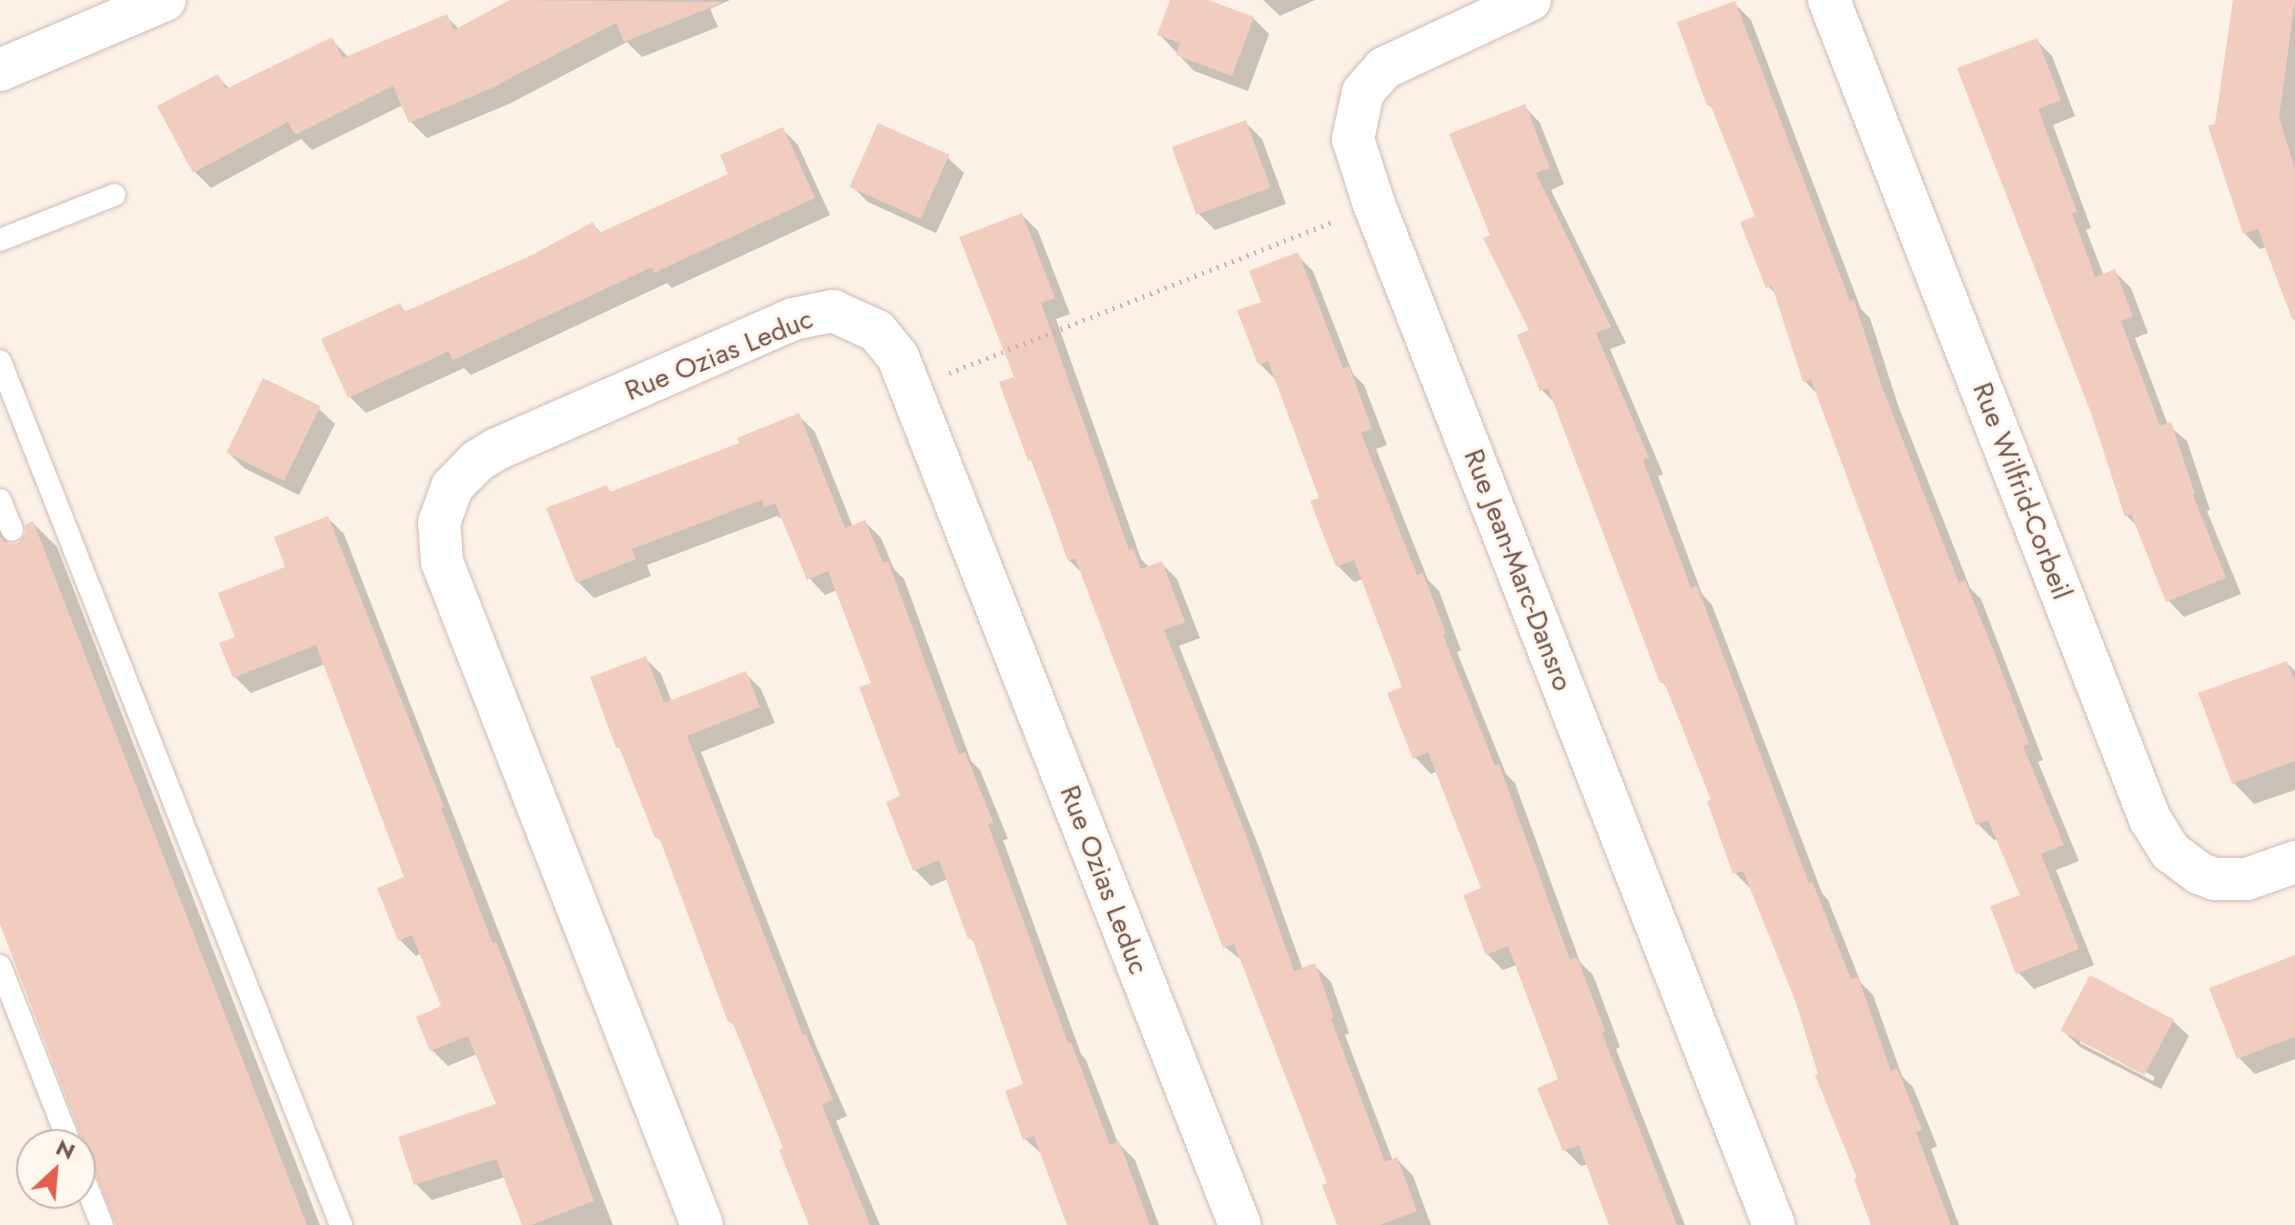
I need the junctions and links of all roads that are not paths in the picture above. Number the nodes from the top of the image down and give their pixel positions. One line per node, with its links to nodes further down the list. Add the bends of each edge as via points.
1 (165, 0): 4 (street)
2 (1530, 0): 16 (street, Rue Jean-Marc-Dansro, via 1384,68 1363,92 1353,139)
3 (1829, 0): 10 (street, Rue Wilfrid-Corbeil, via 2150,819 2171,852 2215,879 2247,879)
4 (0, 70)
5 (114, 195): 6 (lane)
6 (0, 240)
7 (0, 361): 13 (lane)
8 (0, 500): 9 (lane)
9 (12, 530)
10 (2295, 862)
11 (0, 966): 12 (lane)
12 (64, 1129)
13 (341, 1225)
14 (702, 1225): 15 (street, Rue Ozias Leduc, via 442,562 439,523 452,487 497,449 793,319 833,311 877,331 898,357)
15 (1240, 1225)
16 (1774, 1225)

